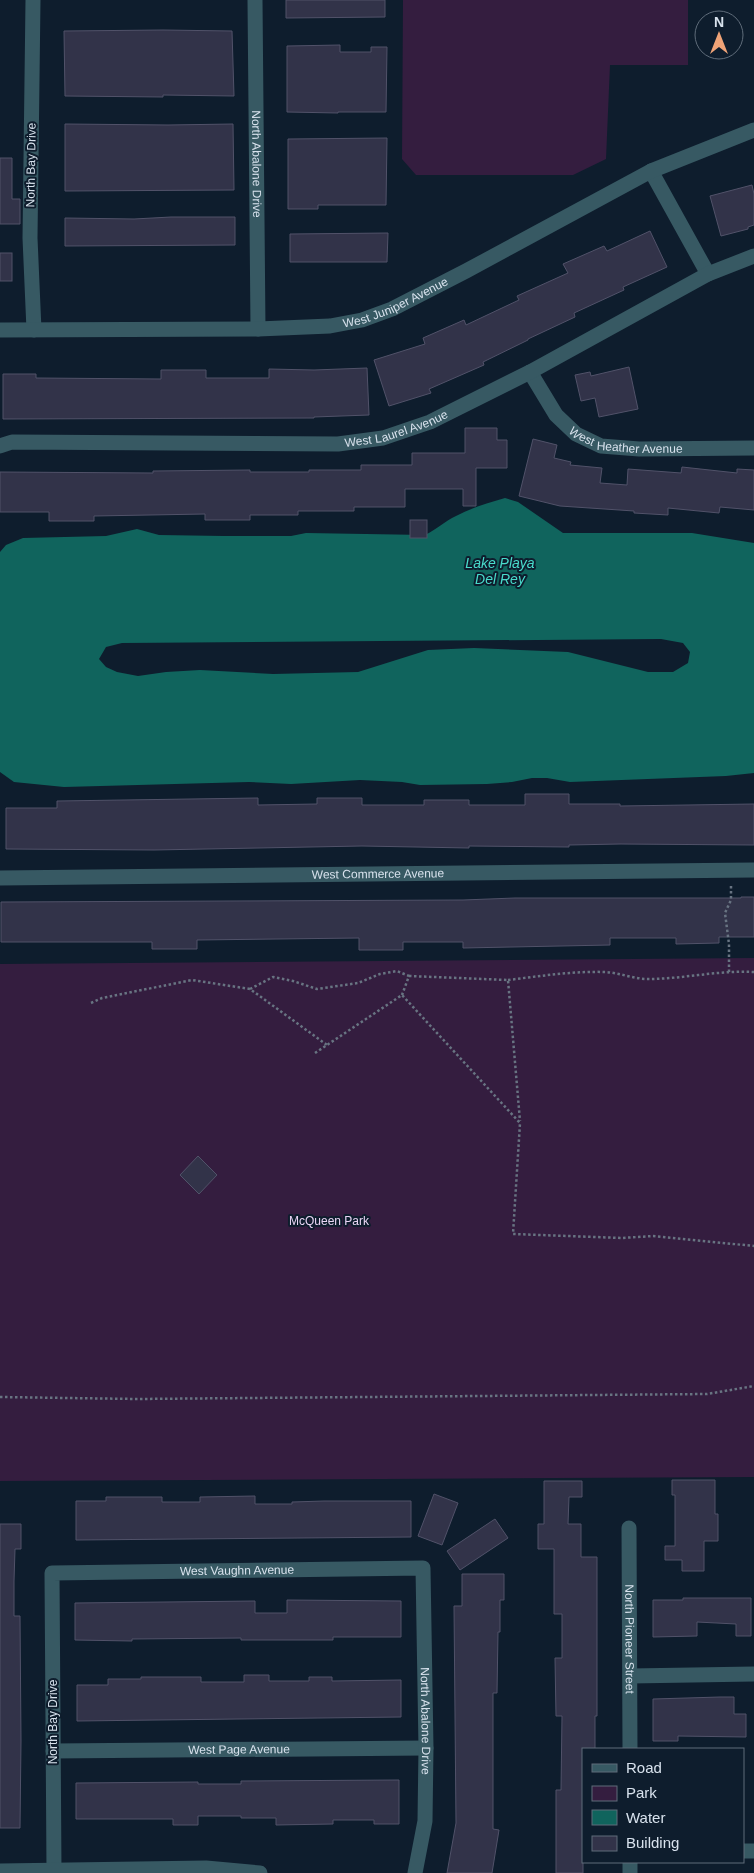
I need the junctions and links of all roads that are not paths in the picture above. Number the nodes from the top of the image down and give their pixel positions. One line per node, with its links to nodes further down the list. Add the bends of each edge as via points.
1 (33, 0): 9 (street, North Bay Drive, via 30,238)
2 (255, 0): 7 (street, North Abalone Drive)
3 (754, 130): 4 (street, West Juniper Avenue)
4 (651, 171): 6 (street); 7 (street, West Juniper Avenue, via 392,309 362,320 330,326)
5 (754, 256): 6 (street, West Laurel Avenue)
6 (708, 274): 10 (street, West Laurel Avenue)
7 (258, 329): 9 (street, West Juniper Avenue)
8 (0, 330): 9 (street, West Juniper Avenue)
9 (34, 330)
10 (530, 372): 11 (street, West Laurel Avenue, via 430,422 383,438 338,444 12,442); 12 (street, West Heather Avenue, via 556,415 576,434 601,446 639,449)
11 (0, 446)
12 (754, 448)
13 (754, 870): 14 (street, West Commerce Avenue)
14 (0, 878)
15 (628, 1528): 19 (street, North Pioneer Street)
16 (423, 1568): 17 (street, West Vaughn Avenue); 20 (street, North Abalone Drive)
17 (52, 1573): 22 (street, North Bay Drive)
18 (754, 1674): 19 (street)
19 (630, 1676): 21 (street, North Pioneer Street)
20 (426, 1748): 22 (street, West Page Avenue); 26 (street, North Abalone Drive, via 425,1821)
21 (630, 1748)
22 (53, 1751): 23 (street, North Bay Drive)
23 (54, 1870): 24 (street); 25 (street, via 206,1868)
24 (0, 1871)
25 (260, 1873)
26 (415, 1873)

